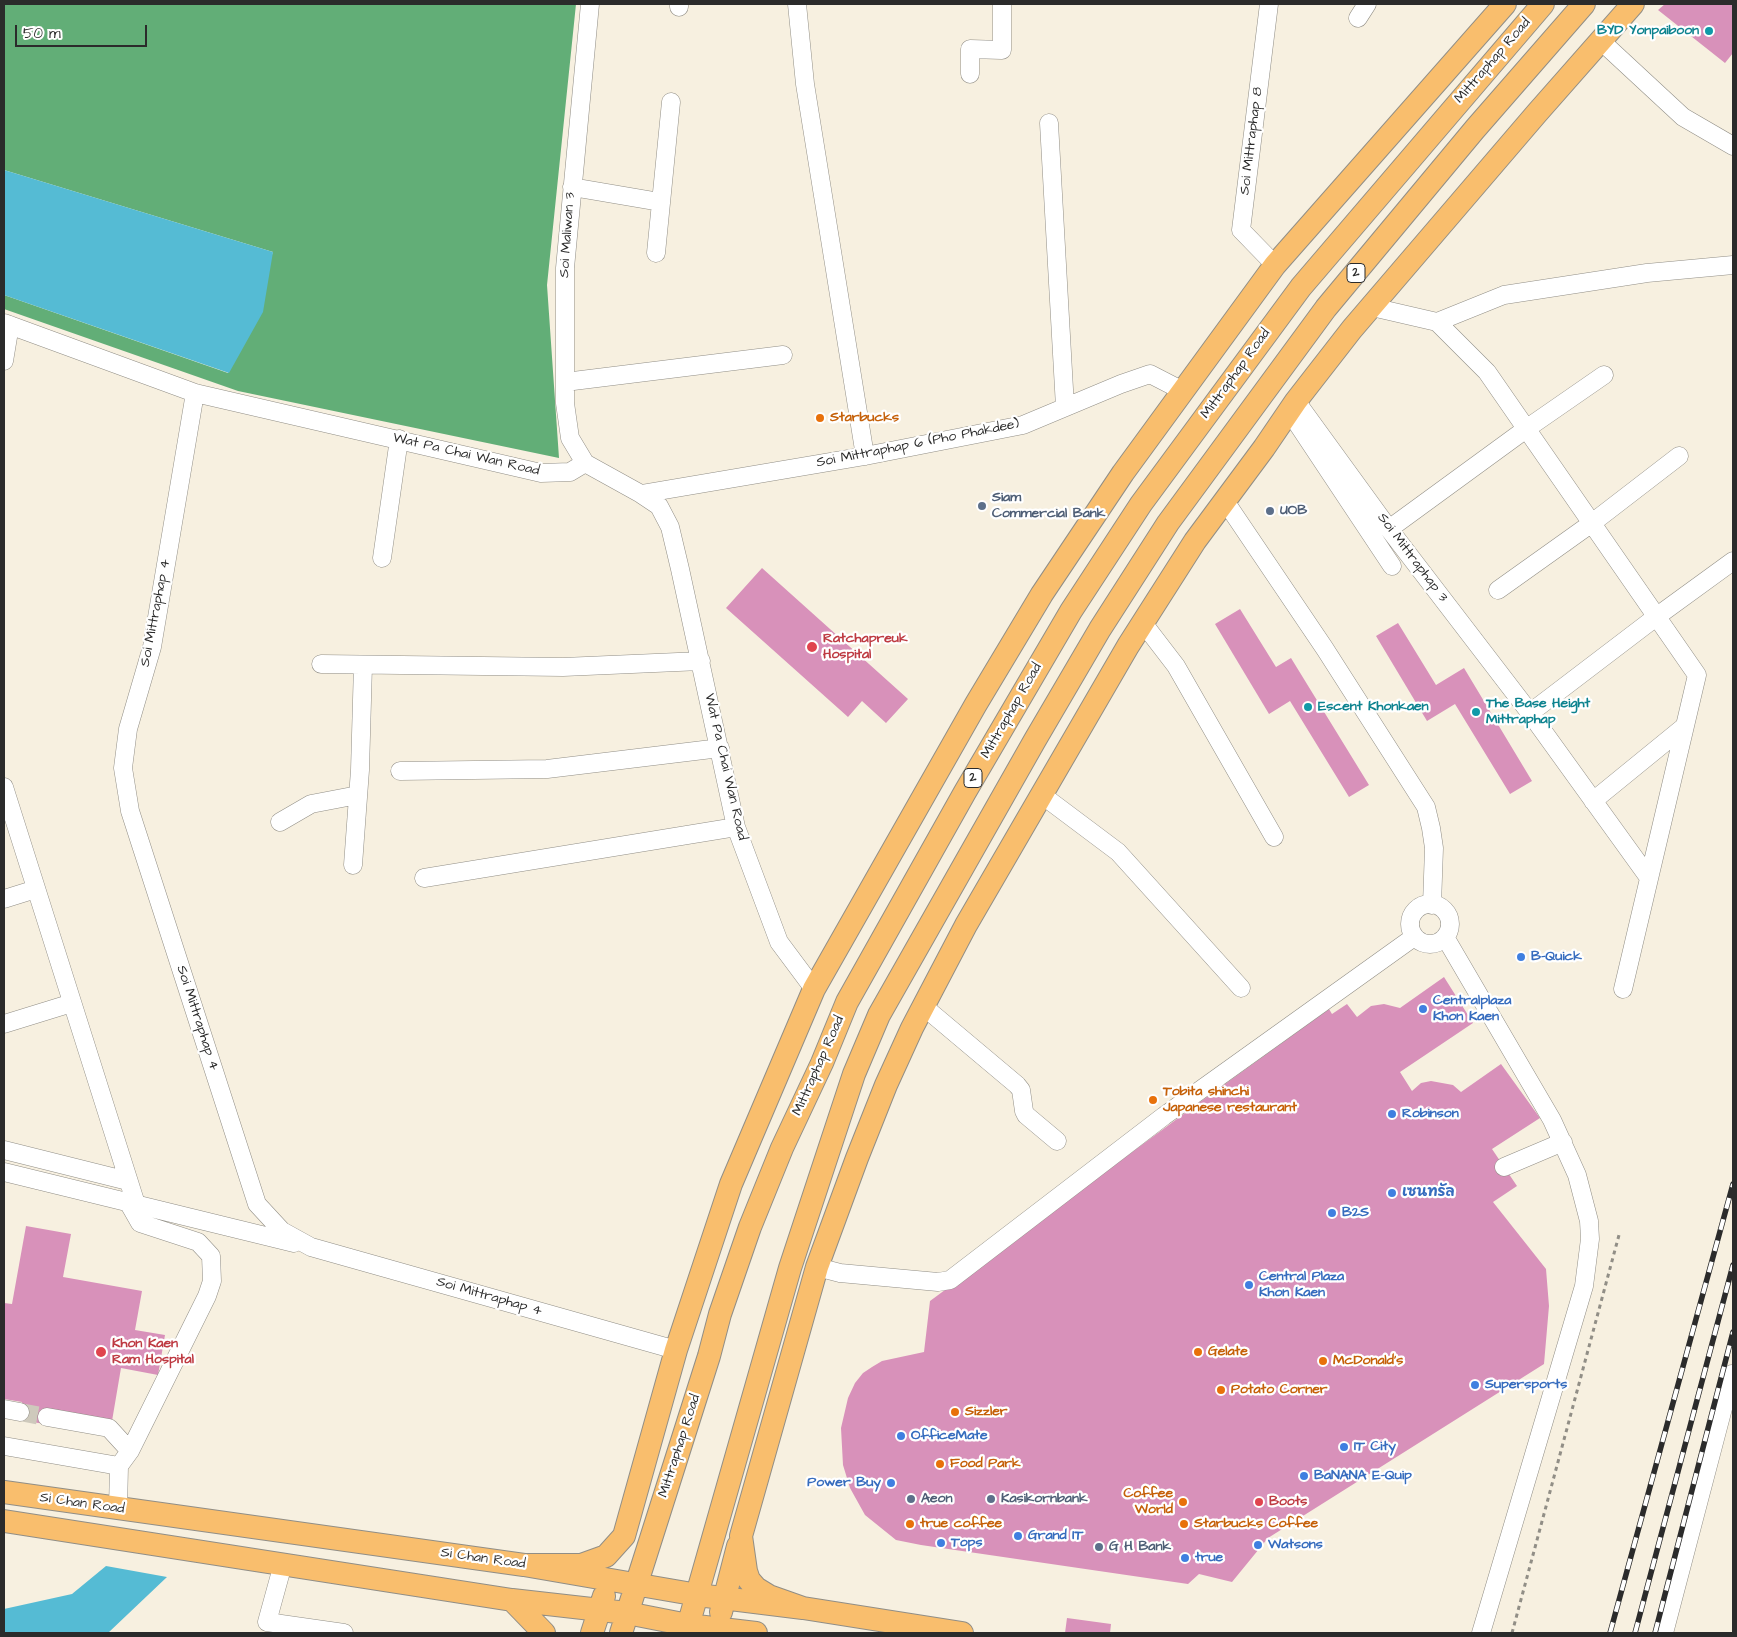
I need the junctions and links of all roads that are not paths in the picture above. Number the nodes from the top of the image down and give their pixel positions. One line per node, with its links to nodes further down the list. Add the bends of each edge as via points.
1 (590, 4): 14 (street, Soi Maliwan 3)
2 (797, 4): 32 (street, via 805,84)
3 (1002, 4): 10 (street, via 1002,50 970,49)
4 (1269, 4): 17 (street, Soi Mittraphap 8, via 1241,230)
5 (1504, 4): 17 (main road, Mittraphap Road)
6 (1543, 4): 40 (main road, Mittraphap Road / 2, via 1301,287)
7 (1584, 4): 42 (main road, 2, via 1326,308 1168,522)
8 (1633, 4): 9 (main road)
9 (1601, 41): 13 (street, via 1683,117); 19 (main road)
10 (970, 74)
11 (671, 102): 15 (street)
12 (1049, 123): 29 (street)
13 (1733, 146)
14 (572, 187): 15 (street); 25 (street, Soi Maliwan 3, via 565,268)
15 (660, 202): 16 (street)
16 (656, 253)
17 (1275, 265): 26 (main road, Mittraphap Road)
18 (1733, 265): 20 (street, via 1647,273 1504,295)
19 (1372, 306): 20 (street); 28 (main road)
20 (1437, 322): 30 (street, via 1487,372)
21 (7, 324): 23 (street); 27 (street, Wat Pa Chai Wan Road)
22 (783, 355): 25 (street)
23 (4, 361)
24 (1604, 375): 30 (street)
25 (565, 382): 34 (street, Soi Maliwan 3, via 570,438)
26 (1183, 392): 29 (street, Soi Mittraphap 6 (Pho Phakdee), via 1150,374); 35 (main road, Mittraphap Road)
27 (194, 393): 31 (street, Wat Pa Chai Wan Road); 86 (street, Soi Mittraphap 4, via 152,646 128,729 123,768 130,811 257,1204 282,1231)
28 (1292, 406): 37 (main road); 39 (street, Soi Mittraphap 3); 45 (street)
29 (1065, 407): 32 (street, Soi Mittraphap 6 (Pho Phakdee), via 1023,425)
30 (1526, 429): 38 (street); 39 (street)
31 (399, 439): 34 (street, Wat Pa Chai Wan Road, via 541,473 570,472); 43 (street)
32 (865, 456): 36 (street, Soi Mittraphap 6 (Pho Phakdee))
33 (1679, 456): 38 (street)
34 (585, 462): 36 (street, Wat Pa Chai Wan Road)
35 (1123, 472): 40 (main road); 72 (main road, Mittraphap Road, via 1042,594 976,704)
36 (642, 494): 49 (street, Wat Pa Chai Wan Road, via 659,506 670,528)
37 (1225, 501): 41 (main road); 68 (street, via 1426,807 1434,848)
38 (1592, 523): 46 (street); 47 (street)
39 (1389, 529): 52 (street, Soi Mittraphap 3)
40 (1117, 541): 88 (main road, Mittraphap Road / 2, via 1071,611 1001,730 847,1002 782,1148)
41 (1194, 541): 42 (main road); 48 (main road)
42 (1146, 557): 85 (main road, 2, via 990,817 879,1015 854,1074)
43 (382, 558)
44 (1733, 561): 47 (street)
45 (1392, 566)
46 (1498, 590)
47 (1656, 616): 52 (street); 53 (street, via 1697,675)
48 (1144, 623): 58 (main road); 62 (street, via 1176,666)
49 (701, 661): 51 (street, via 563,667); 54 (street, Wat Pa Chai Wan Road)
50 (321, 664): 51 (street)
51 (363, 665): 57 (street)
52 (1530, 713): 59 (street, Soi Mittraphap 3)
53 (1685, 726): 59 (street); 65 (street)
54 (720, 748): 55 (street, via 547,769); 61 (street, Wat Pa Chai Wan Road)
55 (400, 770)
56 (4, 787): 66 (street)
57 (358, 795): 60 (street, via 311,804); 63 (street)
58 (1042, 795): 71 (street, via 1118,852); 75 (main road)
59 (1593, 801): 65 (street, Soi Mittraphap 3)
60 (280, 822)
61 (736, 827): 64 (street); 72 (street, Wat Pa Chai Wan Road, via 779,942)
62 (1274, 837)
63 (353, 865)
64 (424, 878)
65 (1649, 878): 73 (street)
66 (36, 889): 67 (street); 74 (street)
67 (4, 899)
68 (1432, 905): 69 (street, via 1421,907 1412,914 1410,926); 70 (street, via 1448,915 1450,926)
69 (1414, 937): 70 (street, via 1432,944); 87 (street, via 1164,1116 950,1280 938,1282 840,1273)
70 (1446, 937): 78 (street)
71 (1241, 988)
72 (814, 989): 83 (main road, Mittraphap Road)
73 (1623, 989)
74 (72, 1003): 76 (street); 82 (street)
75 (923, 1006): 77 (street, via 1017,1085 1026,1116); 87 (main road, via 857,1158)
76 (4, 1024)
77 (1057, 1141)
78 (1563, 1142): 80 (street); 118 (street, via 1577,1174 1589,1221 1584,1286)
79 (4, 1150): 82 (street)
80 (1504, 1167)
81 (4, 1172): 84 (street)
82 (128, 1181): 84 (street)
83 (730, 1184): 88 (main road); 90 (main road, Mittraphap Road)
84 (132, 1203): 86 (street); 94 (street, via 140,1223 198,1242 211,1256 212,1281)
85 (808, 1214): 89 (main road); 105 (main road)
86 (311, 1247): 90 (street, Soi Mittraphap 4)
87 (817, 1266): 89 (main road)
88 (720, 1314): 104 (main road, Mittraphap Road)
89 (797, 1337): 100 (main road)
90 (676, 1350): 99 (main road, Mittraphap Road)
91 (1732, 1374): 119 (street)
92 (47, 1417): 94 (street, via 109,1428)
93 (4, 1446): 95 (street)
94 (130, 1451): 95 (street)
95 (118, 1466): 97 (street)
96 (4, 1492): 97 (main road, Si Chan Road)
97 (118, 1509): 102 (main road, Si Chan Road)
98 (4, 1521): 101 (main road, Si Chan Road)
99 (624, 1536): 102 (main road, via 606,1556 581,1564); 103 (main road, Mittraphap Road)
100 (741, 1536): 106 (main road); 108 (main road, via 749,1580 768,1596)
101 (283, 1564): 107 (main road, Si Chan Road); 113 (street, via 267,1622)
102 (524, 1564): 103 (main road, Si Chan Road)
103 (610, 1579): 104 (main road, Si Chan Road); 109 (main road, Mittraphap Road)
104 (636, 1584): 105 (main road, Si Chan Road); 110 (main road, Mittraphap Road)
105 (698, 1595): 106 (main road, Si Chan Road); 111 (main road)
106 (725, 1599): 108 (main road, Si Chan Road); 112 (main road)
107 (512, 1600): 109 (main road, Si Chan Road); 114 (main road)
108 (803, 1608): 117 (main road, Si Chan Road)
109 (600, 1610): 110 (main road, Si Chan Road); 115 (main road, Mittraphap Road)
110 (624, 1623): 111 (main road, Si Chan Road)
111 (687, 1629): 112 (main road, Si Chan Road)
112 (716, 1631): 116 (main road, Si Chan Road)
113 (344, 1633)
114 (544, 1633)
115 (592, 1633)
116 (756, 1633)
117 (962, 1633)
118 (1481, 1633)
119 (1664, 1633)

